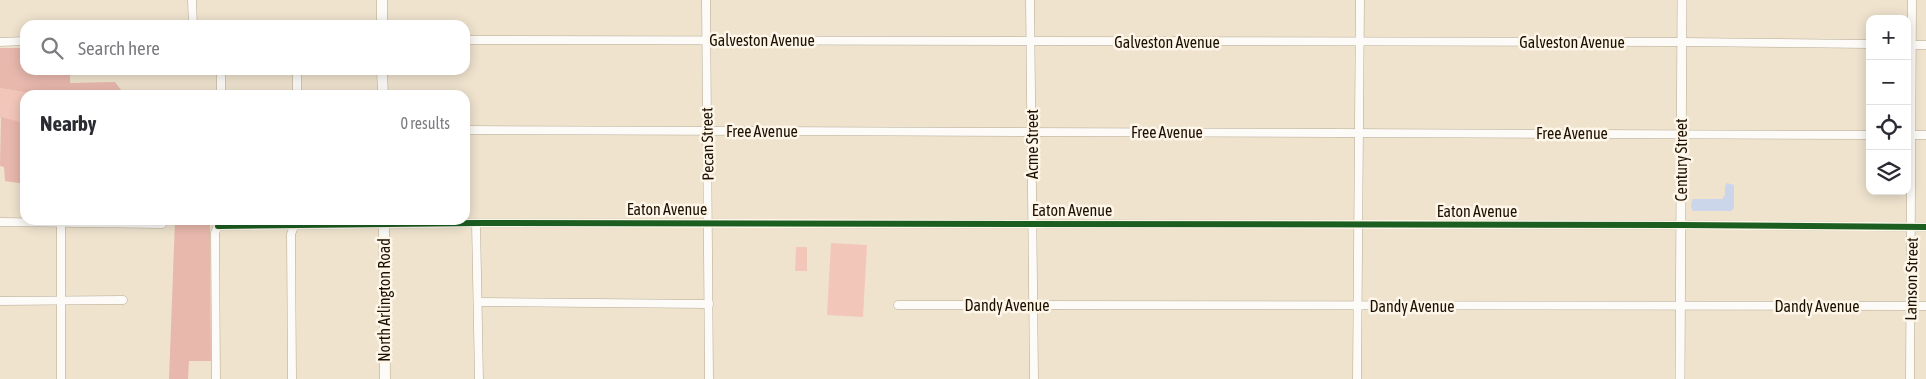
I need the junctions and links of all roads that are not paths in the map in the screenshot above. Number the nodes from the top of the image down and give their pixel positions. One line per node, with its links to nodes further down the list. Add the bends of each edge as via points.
1 (192, 0): 8 (street)
2 (382, 0): 9 (main road)
3 (706, 0): 12 (street, Pecan Street)
4 (1030, 0): 14 (street, Acme Street)
5 (1360, 0): 16 (street)
6 (1682, 0): 17 (street, Century Street)
7 (1912, 0): 10 (street, Lamson Street)
8 (192, 20)
9 (382, 20)
10 (1911, 22)
11 (470, 40): 12 (street, Galveston Avenue)
12 (707, 40): 14 (street, Galveston Avenue); 30 (street, Pecan Street)
13 (20, 41): 15 (street)
14 (1031, 41): 16 (street, Galveston Avenue); 31 (street, Acme Street)
15 (0, 42)
16 (1360, 42): 17 (street, Galveston Avenue); 32 (street)
17 (1682, 42): 18 (street, Galveston Avenue); 33 (street, Century Street)
18 (1866, 44)
19 (1911, 44): 20 (street)
20 (1926, 45)
21 (1910, 60): 28 (street, Lamson Street)
22 (221, 75): 25 (street)
23 (297, 75): 26 (street)
24 (382, 75): 27 (main road)
25 (221, 90)
26 (297, 90)
27 (383, 90)
28 (1909, 105)
29 (470, 130): 30 (street, Free Avenue)
30 (706, 131): 31 (street, Free Avenue); 42 (street, Pecan Street)
31 (1033, 131): 32 (street, Free Avenue); 43 (street, Acme Street)
32 (1359, 132): 33 (street, Free Avenue); 48 (street)
33 (1681, 134): 34 (street, Free Avenue); 49 (street, Century Street)
34 (1866, 135)
35 (1911, 135): 36 (street)
36 (1926, 135)
37 (1909, 150): 50 (street, Lamson Street)
38 (0, 222): 39 (street)
39 (20, 222)
40 (470, 223): 41 (street, Eaton Avenue)
41 (476, 223): 42 (street, Eaton Avenue); 55 (street)
42 (708, 223): 43 (street, Eaton Avenue); 56 (street, Pecan Street)
43 (1033, 224): 48 (street, Eaton Avenue); 57 (street, Acme Street)
44 (61, 225): 54 (street)
45 (218, 225): 64 (street, via 215,233)
46 (295, 225): 65 (street, via 291,234)
47 (384, 225): 66 (main road, North Arlington Road)
48 (1358, 225): 49 (street, Eaton Avenue); 59 (street)
49 (1681, 225): 50 (street, Eaton Avenue); 60 (street, Century Street)
50 (1911, 227): 51 (street, Eaton Avenue); 61 (street, Lamson Street)
51 (1926, 227)
52 (123, 300): 54 (street)
53 (0, 301): 54 (street)
54 (61, 301): 63 (street)
55 (478, 302): 56 (street); 67 (street)
56 (709, 304): 68 (street, Pecan Street)
57 (1034, 304): 58 (street, Dandy Avenue); 59 (street, Dandy Avenue); 69 (street, Acme Street)
58 (898, 305)
59 (1358, 306): 60 (street, Dandy Avenue); 70 (street)
60 (1680, 306): 61 (street, Dandy Avenue); 71 (street, Century Street)
61 (1910, 306): 62 (street, Dandy Avenue); 72 (street, Lamson Street)
62 (1926, 306)
63 (61, 379)
64 (216, 379)
65 (292, 379)
66 (385, 379)
67 (478, 379)
68 (709, 379)
69 (1034, 379)
70 (1357, 379)
71 (1680, 379)
72 (1910, 379)

